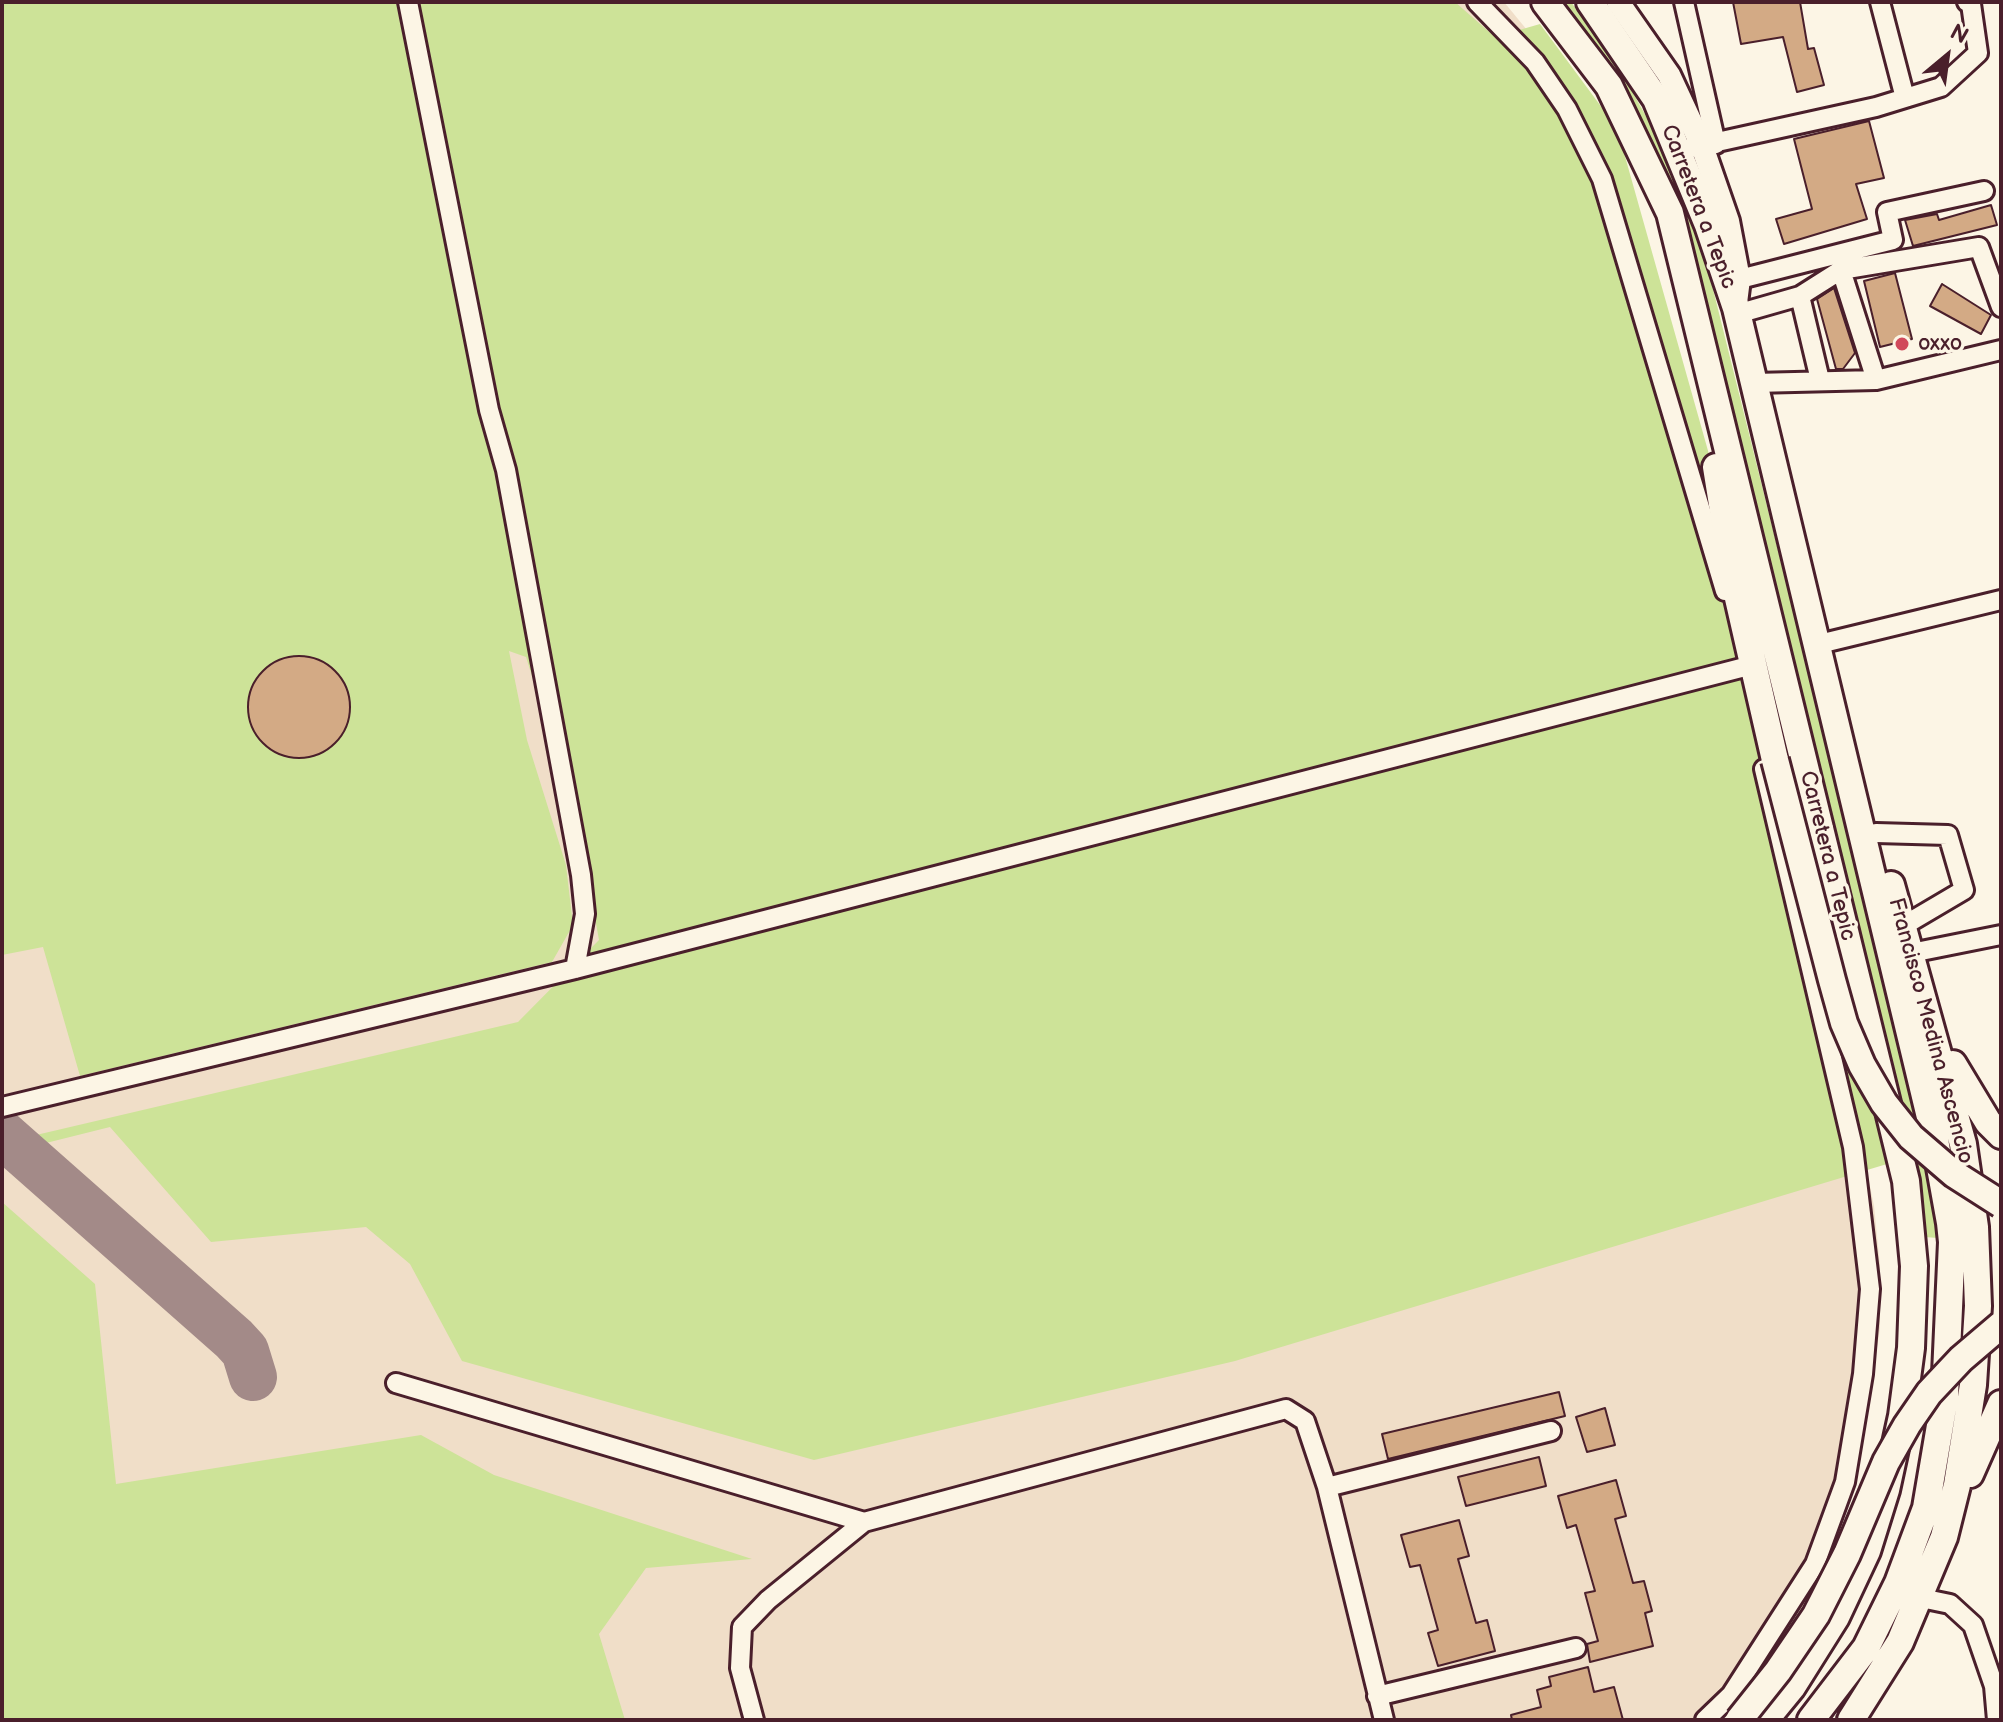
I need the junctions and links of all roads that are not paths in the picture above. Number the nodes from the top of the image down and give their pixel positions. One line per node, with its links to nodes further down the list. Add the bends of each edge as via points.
1 (408, 2): 30 (street, via 489,410 506,470 581,875 585,914)
2 (1477, 2): 24 (street, via 1535,62 1567,109 1602,179 1722,578)
3 (1545, 2): 15 (highway, Carretera a Tepic, via 1609,86 1670,213)
4 (1590, 2): 10 (highway, Carretera a Tepic, via 1656,99)
5 (1618, 2): 10 (main road, via 1669,75)
6 (1684, 2): 10 (street)
7 (1880, 2): 9 (street)
8 (1967, 2): 9 (street, via 1978,53 1941,87)
9 (1905, 98): 10 (street)
10 (1699, 147): 13 (highway, Carretera a Tepic)
11 (1984, 191): 13 (street, via 1887,212 1893,240)
12 (1841, 270): 14 (street); 16 (street, via 1979,247); 20 (street)
13 (1733, 280): 17 (highway, Carretera a Tepic)
14 (1800, 296): 17 (street); 19 (street)
15 (1692, 305): 34 (highway, bridge, via 1731,563 1775,760 1844,1023 1884,1103 1911,1137 1954,1174); 52 (highway, Carretera a Tepic, via 1906,1181 1914,1266 1902,1416 1867,1551 1836,1617)
16 (2001, 307)
17 (1736, 311): 21 (highway, Carretera a Tepic)
18 (2001, 350): 20 (street)
19 (1820, 380): 20 (street); 21 (street)
20 (1876, 380)
21 (1754, 383): 23 (highway, Carretera a Tepic)
22 (2001, 600): 23 (street)
23 (1815, 645): 25 (highway, Carretera a Tepic)
24 (1741, 668): 30 (street); 50 (street, via 1853,1147 1870,1289 1845,1482 1815,1564 1731,1695)
25 (1831, 710): 26 (highway, Francisco Medina Ascencio); 53 (highway, Carretera a Tepic, via 1934,1134 1952,1242 1945,1396 1926,1508 1866,1648)
26 (1876, 833): 27 (highway, Francisco Medina Ascencio); 27 (street, via 1948,835 1964,890)
27 (1903, 926): 29 (highway, Francisco Medina Ascencio)
28 (2001, 935): 29 (street)
29 (1911, 953): 31 (highway, Francisco Medina Ascencio)
30 (575, 969): 32 (street)
31 (1922, 995): 33 (highway, via 1956,1069); 41 (highway, Francisco Medina Ascencio, via 1963,1144 1975,1227 1973,1385)
32 (2, 1107)
33 (2001, 1135)
34 (2001, 1204)
35 (2001, 1325): 51 (highway, bridge, via 1929,1393 1907,1425 1816,1615)
36 (396, 1383): 40 (street)
37 (2001, 1404): 41 (highway)
38 (1551, 1431): 39 (street)
39 (1327, 1487): 40 (street, via 1305,1421 1286,1409); 47 (street)
40 (864, 1522): 48 (street, via 742,1627 740,1668)
41 (1944, 1537): 42 (highway, Francisco Medina Ascencio)
42 (1921, 1598): 45 (street, via 1950,1604 1973,1625); 54 (highway, Francisco Medina Ascencio)
43 (2001, 1647): 45 (street)
44 (1576, 1648): 47 (street)
45 (1982, 1652): 46 (street)
46 (1998, 1685): 55 (street)
47 (1377, 1696): 49 (street)
48 (754, 1720)
49 (1384, 1720)
50 (1705, 1720)
51 (1739, 1720)
52 (1765, 1720)
53 (1811, 1720)
54 (1851, 1720)
55 (1997, 1720)

